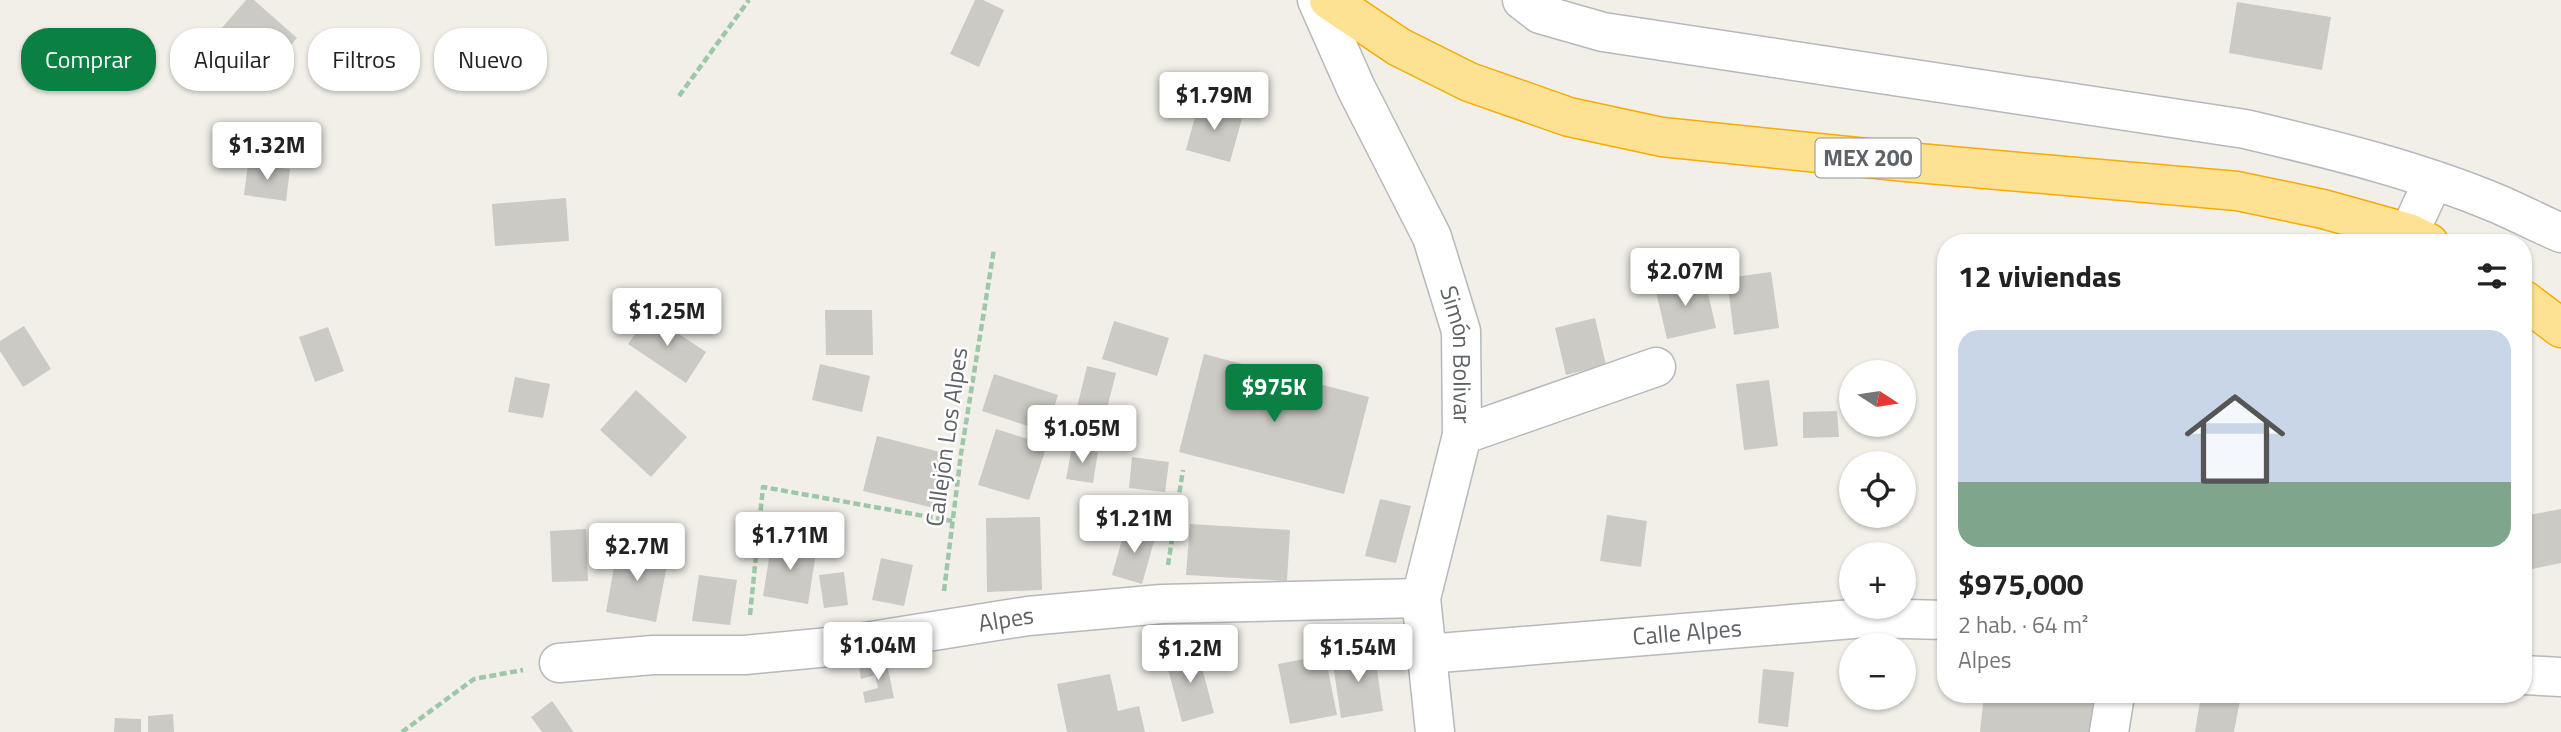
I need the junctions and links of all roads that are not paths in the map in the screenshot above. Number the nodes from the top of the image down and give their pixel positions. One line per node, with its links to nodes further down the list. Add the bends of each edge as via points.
1 (1317, 0): 11 (street, Simón Bolivar, via 1356,88 1433,237 1461,331)
2 (1329, 0): 6 (highway, MEX 200, via 1399,47 1469,82 1596,123 1662,137 2237,191 2323,209)
3 (1522, 0): 4 (street, via 1540,14 1603,32 2245,129)
4 (2434, 181): 5 (street); 7 (street)
5 (2561, 233)
6 (2406, 234)
7 (2420, 234)
8 (2532, 307): 9 (highway)
9 (2560, 331)
10 (1656, 367): 11 (street)
11 (1462, 435): 12 (street, Simón Bolivar)
12 (1421, 598): 14 (street, Simón Bolivar); 15 (street, Alpes, via 1162,604 1028,616 839,646)
13 (1937, 620): 14 (street, Calle Alpes, via 1865,618)
14 (1427, 654): 19 (street, Simón Bolivar)
15 (559, 663)
16 (2532, 675): 17 (street)
17 (2561, 677)
18 (2114, 703): 20 (street)
19 (1435, 732)
20 (2109, 732)

